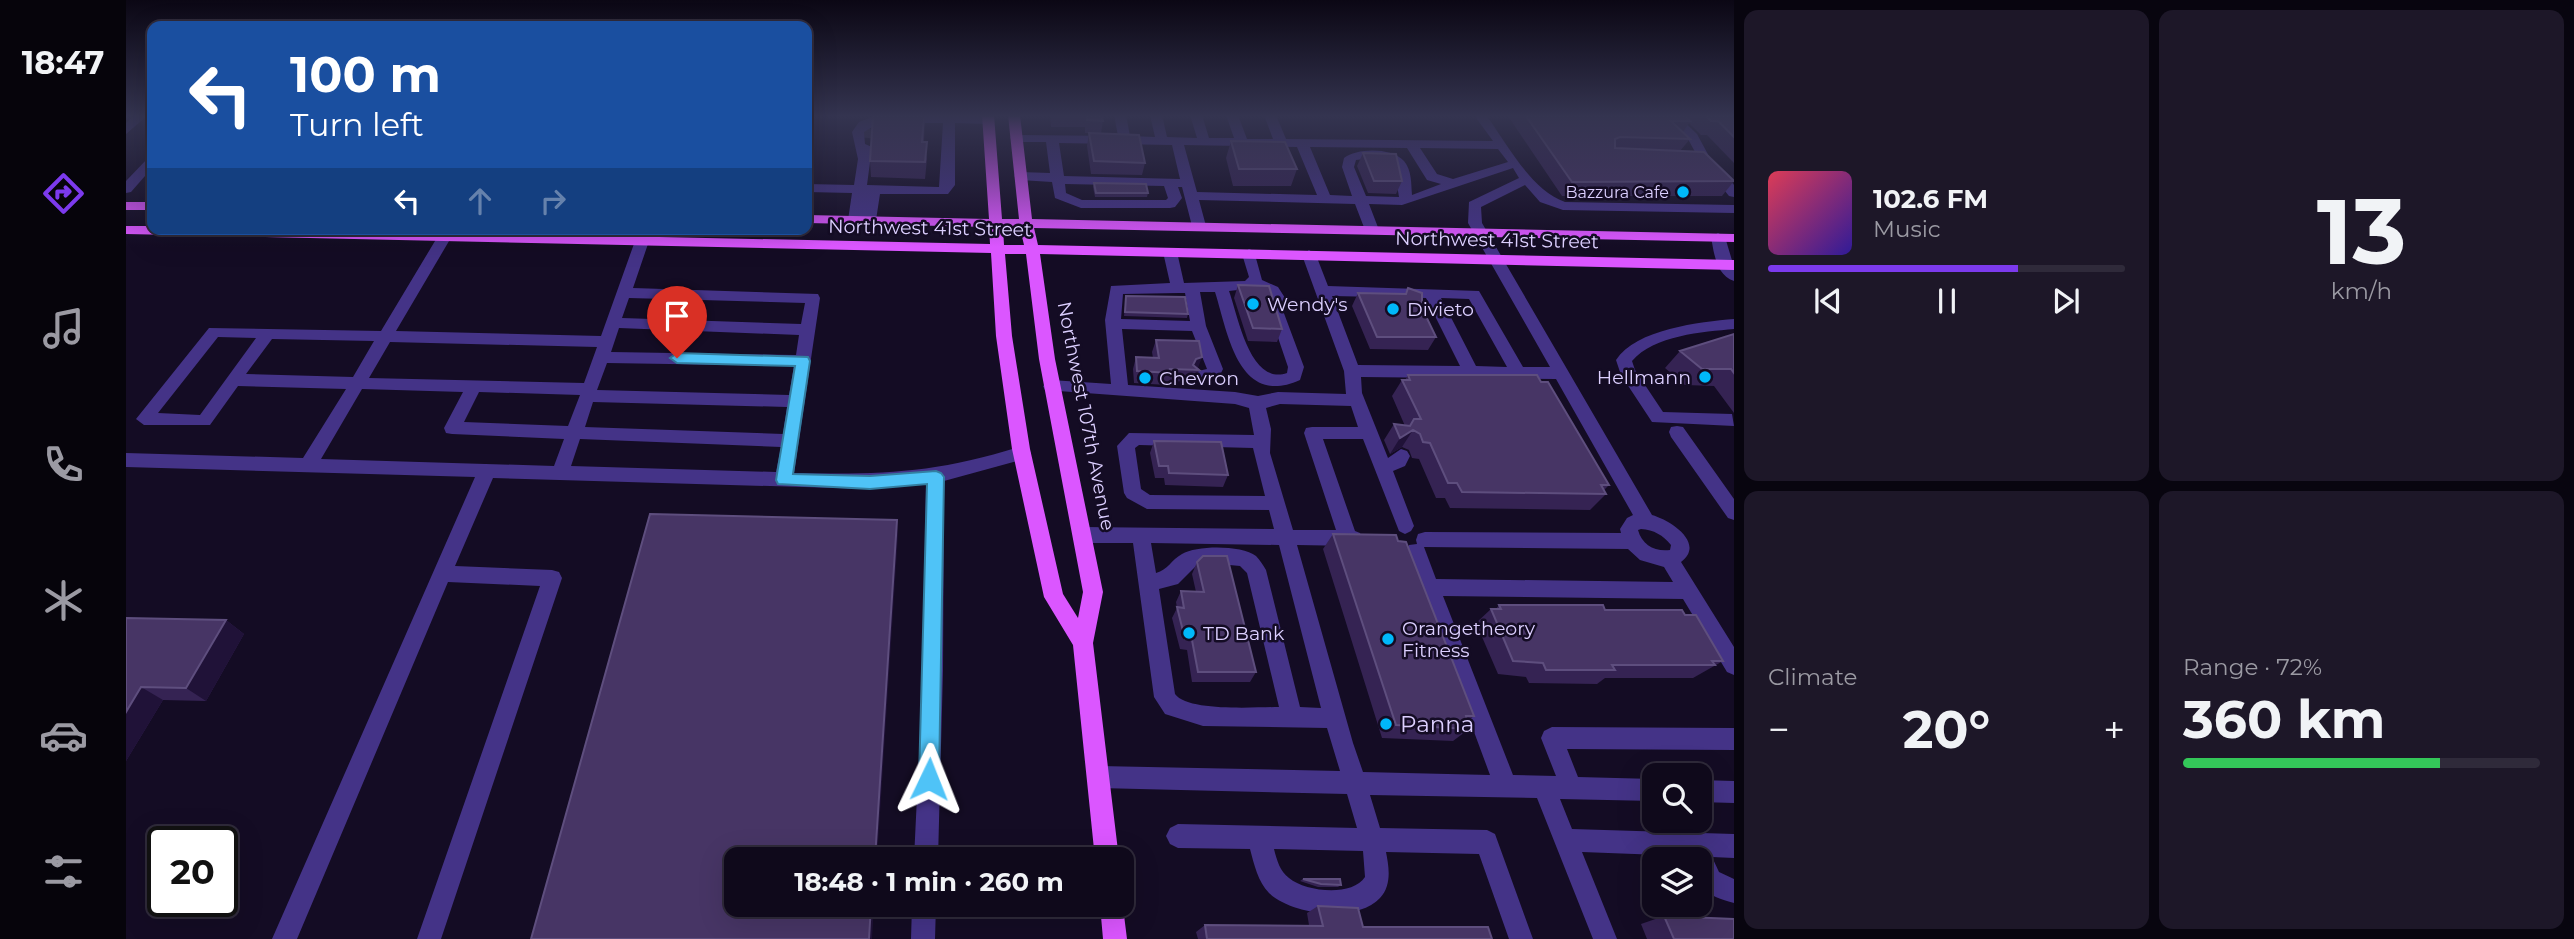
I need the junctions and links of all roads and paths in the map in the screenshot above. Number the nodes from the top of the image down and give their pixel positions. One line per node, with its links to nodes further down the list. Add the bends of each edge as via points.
1 (863, 159): 24 (street)
2 (947, 159): 26 (street, via 946,189)
3 (991, 159): 36 (main road, Northwest 107th Avenue)
4 (1019, 159): 15 (main road, Northwest 107th Avenue)
5 (1055, 159): 18 (street)
6 (1181, 159): 25 (street)
7 (1308, 159): 28 (street)
8 (1350, 159): 29 (street, via 1348,167)
9 (1393, 159): 20 (street, via 1402,168)
10 (1420, 159): 16 (street)
11 (1512, 159): 13 (street)
12 (1699, 159): 27 (street)
13 (1516, 164): 17 (street); 21 (street)
14 (147, 167): 23 (street)
15 (1020, 176): 18 (street); 37 (main road, Northwest 107th Avenue)
16 (1432, 177): 20 (street); 21 (street)
17 (1527, 179): 33 (street, via 1545,199 1563,206); 42 (street, via 1474,205 1472,216)
18 (1058, 180): 19 (street); 19 (street, via 1060,195 1082,204 1170,204 1175,198)
19 (1169, 181): 25 (street)
20 (1404, 181): 30 (street)
21 (1454, 184): 30 (street)
22 (812, 188): 24 (street)
23 (126, 189)
24 (859, 189): 26 (street); 35 (street)
25 (1189, 189): 28 (street); 38 (street)
26 (874, 190): 35 (street)
27 (1734, 193)
28 (1325, 199): 29 (street)
29 (1360, 200): 30 (street); 41 (street)
30 (1406, 200)
31 (126, 206): 32 (main road)
32 (147, 206)
33 (1734, 209)
34 (812, 219): 35 (main road, Northwest 41st Street)
35 (862, 220): 36 (main road, Northwest 41st Street)
36 (995, 222): 37 (main road, Northwest 41st Street); 50 (main road, Northwest 107th Avenue)
37 (1026, 223): 38 (main road, Northwest 41st Street); 51 (main road, Northwest 107th Avenue)
38 (1199, 226): 41 (main road, Northwest 41st Street)
39 (126, 230): 40 (main road, Northwest 41st Street)
40 (147, 230)
41 (1372, 230): 42 (main road, Northwest 41st Street)
42 (1480, 233): 47 (main road, Northwest 41st Street); 55 (street)
43 (392, 235): 46 (main road, Northwest 41st Street)
44 (499, 235): 46 (main road, Northwest 41st Street)
45 (568, 235): 49 (main road, Northwest 41st Street)
46 (445, 236): 71 (street)
47 (1718, 237): 48 (main road, Northwest 41st Street); 56 (street)
48 (1734, 238)
49 (642, 240): 50 (main road, Northwest 41st Street); 62 (street)
50 (997, 248): 51 (main road, Northwest 41st Street); 99 (main road, Northwest 107th Avenue)
51 (1032, 249): 52 (main road, Northwest 41st Street); 85 (main road, Northwest 107th Avenue)
52 (1170, 253): 53 (main road, Northwest 41st Street); 59 (street)
53 (1249, 254): 54 (main road, Northwest 41st Street); 58 (street)
54 (1309, 255): 55 (main road, Northwest 41st Street); 61 (street)
55 (1494, 260): 56 (main road, Northwest 41st Street); 78 (street)
56 (1731, 261): 57 (street)
57 (1734, 276)
58 (1255, 282): 60 (street); 64 (street)
59 (1185, 288): 60 (street); 66 (street, via 1163,295 1135,295 1116,289); 68 (street)
60 (1221, 288): 73 (street)
61 (1322, 291): 63 (street); 75 (street)
62 (624, 293): 65 (street); 69 (street, via 813,298)
63 (1431, 293): 76 (street); 77 (street, via 1474,294)
64 (1277, 295): 73 (street, via 1275,308 1296,367 1294,376 1268,380); 89 (street, via 1303,363)
65 (613, 323): 69 (street); 72 (street)
66 (1114, 324): 68 (street); 82 (street)
67 (1734, 324): 93 (street, via 1650,342 1629,352 1624,363 1658,418)
68 (1198, 326): 79 (street, via 1214,369)
69 (808, 330): 74 (street)
70 (267, 334): 71 (street); 81 (street); 81 (street, via 214,332 144,419 204,421)
71 (385, 337): 72 (street); 83 (street)
72 (604, 350): 74 (street); 86 (street)
73 (1242, 355): 80 (street)
74 (803, 361): 91 (street)
75 (1352, 371): 76 (street); 90 (street)
76 (1471, 372): 77 (street)
77 (1519, 373): 78 (street)
78 (1561, 373): 110 (street)
79 (1200, 376)
80 (1251, 376): 87 (street, via 1249,392); 88 (street)
81 (234, 380): 83 (street)
82 (1124, 380): 85 (street); 87 (street)
83 (358, 383): 84 (street); 102 (street)
84 (474, 386): 86 (street); 96 (street, via 452,428)
85 (1051, 387): 111 (main road, Northwest 107th Avenue)
86 (588, 393): 91 (street); 96 (street)
87 (1235, 398): 92 (street)
88 (1278, 398): 89 (street); 92 (street)
89 (1304, 399): 90 (street)
90 (1357, 400): 94 (street)
91 (797, 401): 97 (street)
92 (1256, 402): 98 (street, via 1264,429)
93 (1732, 420)
94 (1375, 431): 103 (street); 114 (street, via 1312,433)
95 (1677, 432): 109 (street)
96 (574, 433): 97 (street); 105 (street)
97 (790, 441): 107 (street)
98 (1262, 442): 108 (street); 108 (street, via 1135,438 1126,446 1133,493 1147,502)
99 (1021, 453): 106 (street); 122 (main road, Northwest 107th Avenue, via 1054,597)
100 (1401, 456): 103 (street)
101 (126, 460): 102 (street)
102 (308, 466): 104 (street)
103 (1382, 468): 115 (street)
104 (487, 471): 105 (street); 118 (street)
105 (560, 473): 107 (street)
106 (936, 477): 107 (street, via 870,482); 141 (street)
107 (784, 480)
108 (1275, 503): 113 (street)
109 (1734, 513)
110 (1646, 521): 116 (street, via 1630,526); 117 (street, via 1668,529 1678,540 1680,550)
111 (1083, 535): 112 (street); 122 (main road, Northwest 107th Avenue, via 1093,592)
112 (1141, 536): 113 (street); 119 (street)
113 (1286, 538): 114 (street); 125 (street)
114 (1348, 538): 115 (street)
115 (1400, 540): 116 (street); 120 (street)
116 (1632, 541): 117 (street, via 1649,555)
117 (1669, 559): 121 (street)
118 (443, 574): 146 (street); 147 (street, via 552,578)
119 (1148, 583): 124 (street, via 1165,697 1172,707 1203,716); 124 (street, via 1171,578 1190,556 1249,561)
120 (1430, 587): 121 (street); 129 (street)
121 (1688, 591): 123 (street)
122 (1083, 643): 127 (main road, Northwest 107th Avenue)
123 (1734, 665)
124 (1292, 717): 125 (street)
125 (1334, 718): 128 (street)
126 (1734, 739): 131 (street, via 1552,738)
127 (1099, 778): 128 (street); 142 (main road, Northwest 107th Avenue)
128 (1354, 783): 129 (street); 137 (street)
129 (1506, 787): 130 (street)
130 (1544, 788): 131 (street); 138 (street)
131 (1572, 789): 132 (street)
132 (1642, 790)
133 (1712, 792): 134 (street)
134 (1734, 792)
135 (1178, 836): 136 (street)
136 (1259, 837): 137 (street); 137 (street, via 1269,873 1279,888 1294,896 1324,901 1354,900 1370,893 1377,878)
137 (1372, 840): 150 (street, via 1487,842)
138 (1566, 840): 139 (street); 151 (street)
139 (1693, 844): 140 (street); 143 (street, via 1710,880)
140 (1734, 846)
141 (926, 847)
142 (1106, 847)
143 (1733, 891)
144 (924, 917): 148 (street)
145 (1113, 917): 149 (main road)
146 (284, 939)
147 (429, 939)
148 (923, 939)
149 (1115, 939)
150 (1521, 939)
151 (1605, 939)

